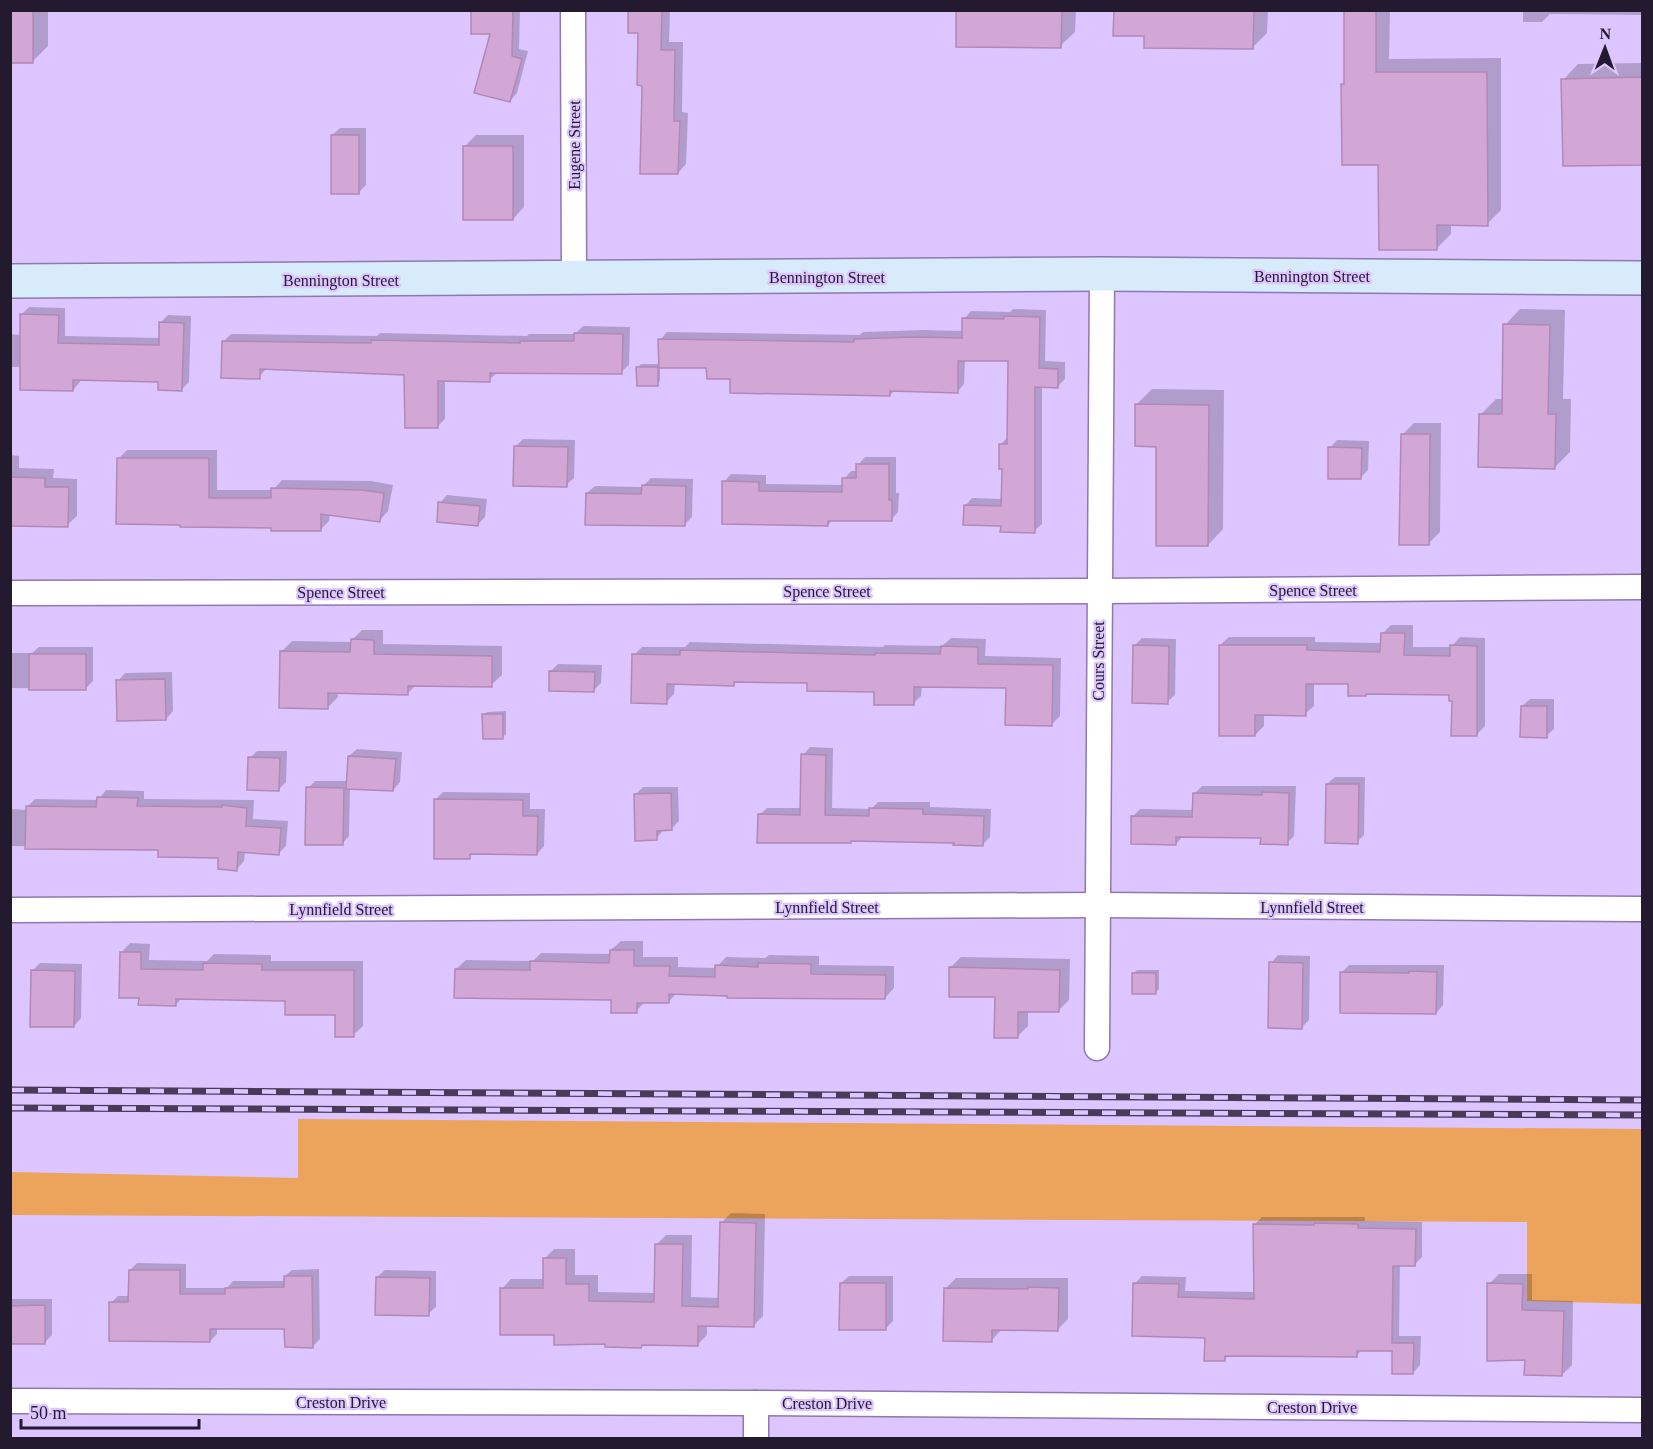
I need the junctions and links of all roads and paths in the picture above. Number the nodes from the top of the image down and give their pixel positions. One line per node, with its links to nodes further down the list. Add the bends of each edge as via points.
1 (573, 10): 4 (street, Eugene Street)
2 (1102, 274): 3 (street, Bennington Street); 4 (street, Bennington Street); 7 (street, Cours Street)
3 (1642, 278)
4 (574, 279): 5 (street, Bennington Street)
5 (10, 281)
6 (1642, 587): 7 (street, Spence Street)
7 (1098, 591): 8 (street, Spence Street); 9 (street, Cours Street)
8 (10, 593)
9 (1098, 905): 10 (street, Lynnfield Street); 11 (street, Lynnfield Street); 12 (street, Cours Street)
10 (1642, 909)
11 (10, 910)
12 (1097, 1048)
13 (10, 1401): 14 (street, Creston Drive)
14 (756, 1402): 15 (street, Creston Drive); 16 (street)
15 (1642, 1410)
16 (756, 1438)

